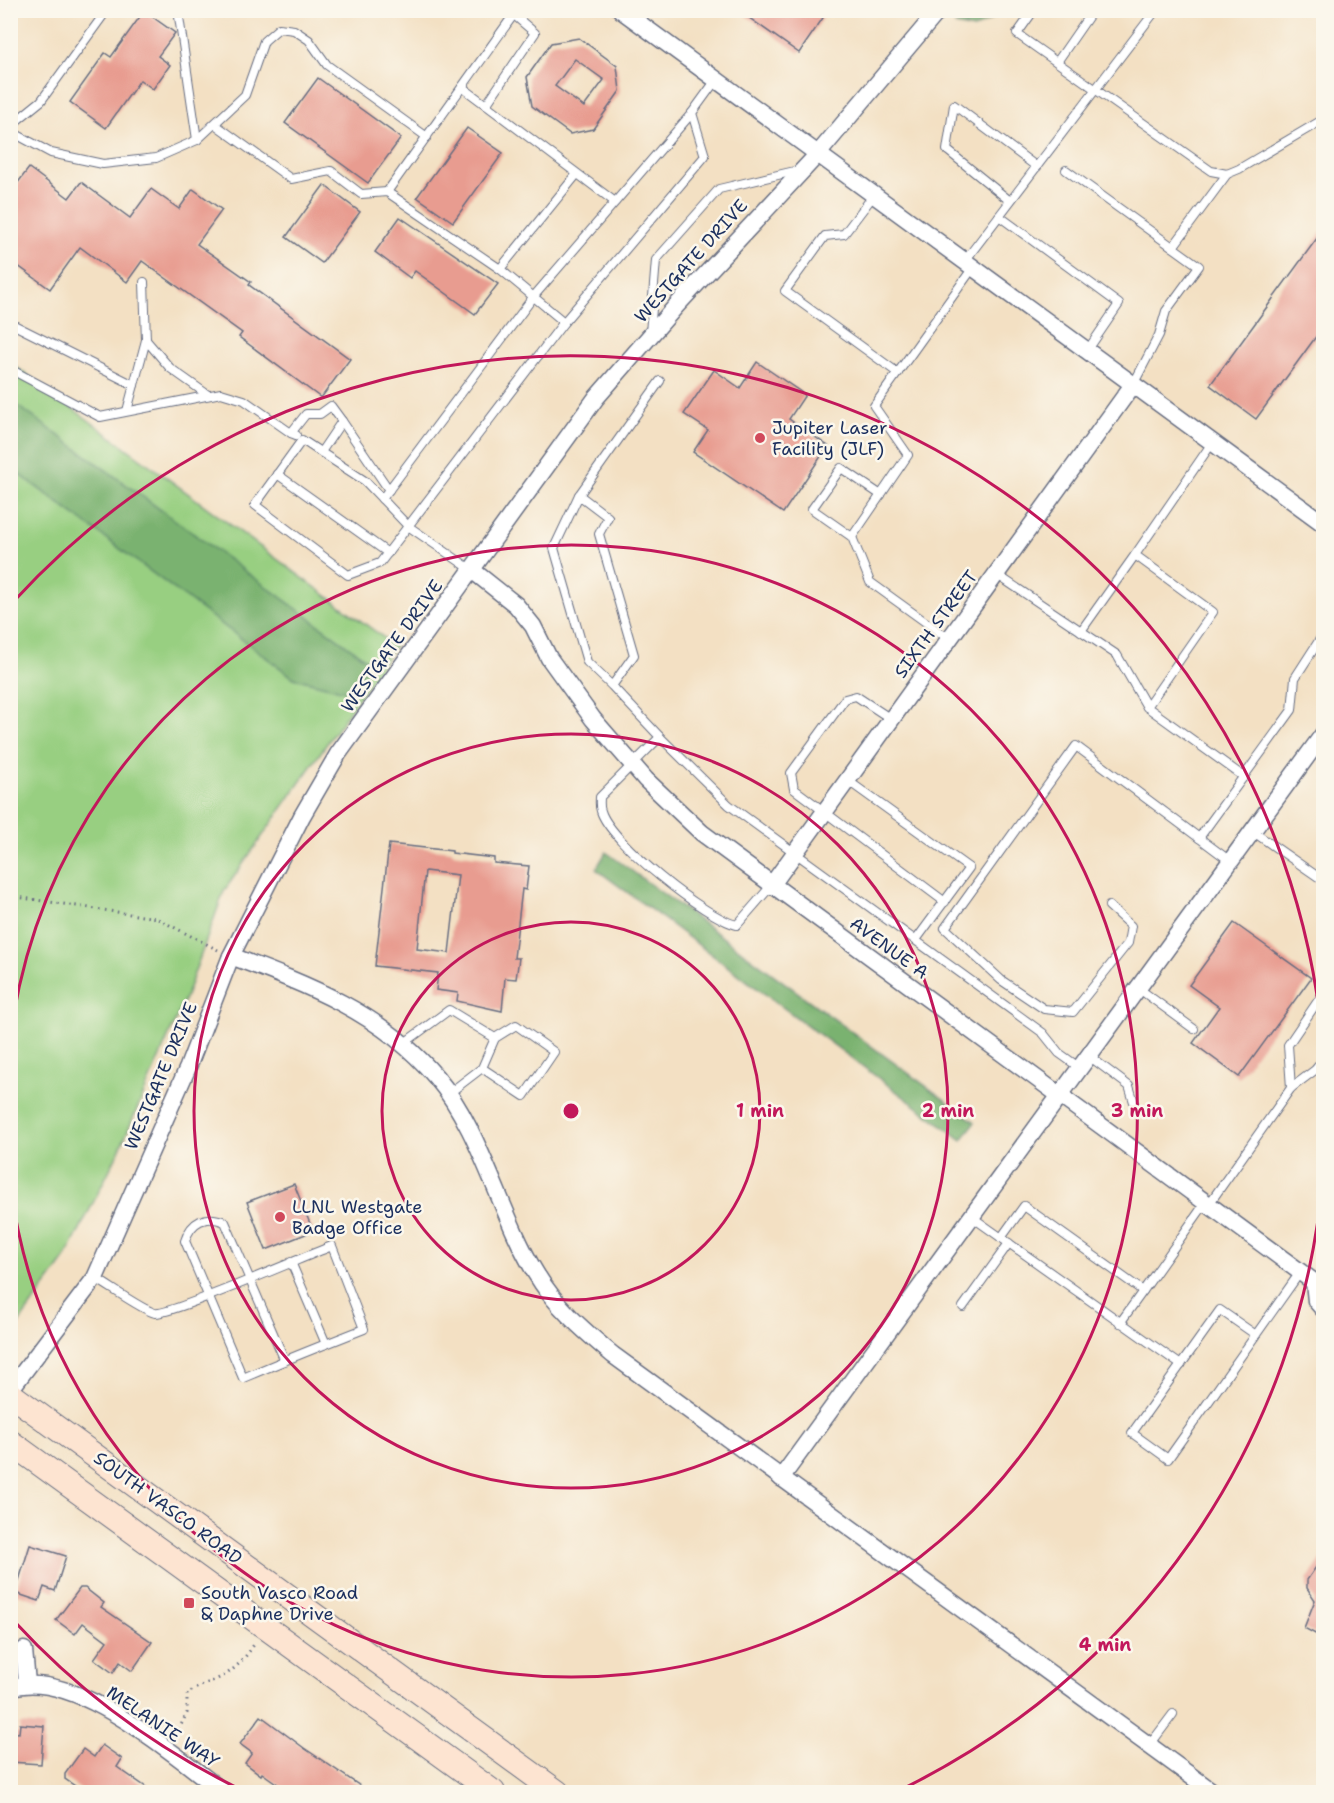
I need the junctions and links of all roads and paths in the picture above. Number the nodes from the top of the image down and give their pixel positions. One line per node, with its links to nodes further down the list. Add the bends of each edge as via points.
1 (107, 10): 17 (lane, via 41,101)
2 (178, 10): 19 (lane)
3 (621, 10): 10 (street)
4 (939, 10): 20 (street, WESTGATE DRIVE)
5 (1034, 10): 9 (lane, via 1017,34)
6 (1094, 10): 9 (lane)
7 (1155, 10): 12 (lane)
8 (515, 13): 11 (lane); 13 (lane, via 535,33)
9 (1057, 62): 12 (lane)
10 (716, 81): 14 (lane); 20 (street)
11 (462, 87): 13 (lane); 18 (lane)
12 (1098, 90): 21 (lane); 25 (lane, via 1211,171)
13 (486, 105): 24 (lane)
14 (692, 113): 29 (lane); 36 (lane, via 705,156)
15 (1323, 119): 25 (lane)
16 (216, 125): 18 (lane, via 245,95 264,41 279,28 294,30 309,40 327,65); 19 (lane); 26 (lane, via 291,179 331,171 361,194)
17 (10, 128): 19 (lane, via 51,153 103,164 156,158)
18 (427, 137): 26 (lane)
19 (197, 140)
20 (817, 155): 22 (street, WESTGATE DRIVE); 27 (street)
21 (1037, 166): 28 (lane); 28 (lane, via 954,105 947,150)
22 (800, 170): 38 (street, WESTGATE DRIVE); 38 (lane, via 719,189 656,260)
23 (1066, 170): 31 (lane)
24 (577, 174): 29 (lane); 33 (lane)
25 (1227, 174): 31 (lane)
26 (387, 192): 33 (lane)
27 (873, 196): 32 (street); 42 (lane, via 844,234 825,236 785,291)
28 (1010, 201): 30 (lane)
29 (615, 202): 35 (lane)
30 (999, 216): 32 (lane); 40 (lane, via 1119,304)
31 (1173, 247): 45 (lane, via 1199,266 1166,311 1159,335)
32 (968, 265): 40 (street); 42 (lane)
33 (500, 269): 35 (lane)
34 (144, 282): 39 (lane)
35 (534, 297): 36 (lane); 54 (lane)
36 (564, 322): 59 (lane)
37 (10, 323): 44 (lane)
38 (650, 336): 63 (street, WESTGATE DRIVE, via 597,398)
39 (146, 340): 44 (lane); 46 (lane, via 170,368)
40 (1086, 352): 45 (street)
41 (10, 369): 47 (lane, via 100,417)
42 (898, 373): 56 (lane, via 874,406 908,455)
43 (660, 381): 55 (lane)
44 (134, 385): 47 (lane)
45 (1132, 386): 51 (street); 64 (street, SIXTH STREET)
46 (208, 395): 47 (lane); 49 (lane, via 221,393 244,400)
47 (127, 411)
48 (342, 421): 49 (lane, via 331,406 321,414 306,414); 52 (lane); 54 (lane)
49 (291, 433): 50 (lane)
50 (302, 440): 52 (lane); 53 (lane)
51 (1212, 443): 58 (street); 62 (lane)
52 (321, 452): 57 (lane, via 365,482)
53 (277, 474): 61 (lane); 61 (lane, via 255,505 348,574 380,563)
54 (389, 490): 57 (lane)
55 (579, 495): 68 (lane, via 555,548 587,662); 68 (lane, via 608,517 599,534 634,655)
56 (881, 495): 60 (lane); 60 (lane, via 841,468 812,509)
57 (382, 500): 59 (lane)
58 (1323, 524)
59 (408, 525): 61 (lane); 63 (lane)
60 (852, 537): 67 (lane, via 870,582)
61 (388, 553)
62 (1135, 555): 65 (lane); 69 (lane, via 1213,612)
63 (472, 570): 73 (street, AVENUE A, via 516,605 593,719); 87 (street, WESTGATE DRIVE, via 338,754)
64 (996, 574): 65 (lane); 67 (street, SIXTH STREET)
65 (1081, 631): 69 (lane, via 1117,655)
66 (1323, 633): 74 (lane, via 1295,678 1292,710)
67 (949, 639): 70 (street, SIXTH STREET)
68 (612, 686): 72 (lane)
69 (1147, 707): 74 (lane)
70 (891, 719): 75 (street, SIXTH STREET); 76 (lane, via 856,696 845,699 791,773 794,789)
71 (1323, 733): 77 (street)
72 (660, 737): 73 (lane); 79 (lane, via 729,804)
73 (633, 765): 82 (street, AVENUE A, via 702,833); 82 (lane, via 600,797 601,812 624,843 663,879 725,922 737,925)
74 (1244, 777): 78 (lane)
75 (847, 780): 76 (street, SIXTH STREET); 84 (lane, via 969,868)
76 (824, 812): 79 (street, SIXTH STREET); 84 (lane)
77 (1252, 831): 80 (street); 81 (lane)
78 (1199, 837): 80 (lane); 85 (lane, via 1076,746 945,928 1001,980 1044,1009 1073,1012 1128,943 1131,926)
79 (794, 852): 82 (street, SIXTH STREET); 86 (lane)
80 (1230, 861): 88 (street)
81 (1323, 881)
82 (771, 885): 98 (street, AVENUE A)
83 (10, 896): 87 (path, via 156,918)
84 (945, 902): 86 (lane)
85 (1109, 906)
86 (916, 940): 94 (lane, via 1043,1033 1059,1053)
87 (231, 956): 92 (street, via 354,1008); 105 (street, WESTGATE DRIVE, via 188,1067)
88 (1138, 988): 90 (lane); 94 (street)
89 (1323, 992): 96 (lane, via 1288,1045)
90 (1194, 1029)
91 (495, 1038): 92 (lane, via 449,1010); 95 (lane); 95 (lane, via 516,1025 554,1052 524,1096)
92 (403, 1044): 97 (street)
93 (1323, 1059): 96 (lane)
94 (1084, 1062): 98 (street); 99 (lane, via 1129,1086)
95 (482, 1068): 97 (lane)
96 (1291, 1088): 100 (lane)
97 (448, 1094): 119 (street, via 534,1271 568,1316 613,1355)
98 (1059, 1097): 100 (street, AVENUE A); 101 (street)
99 (1134, 1102)
100 (1207, 1203): 107 (street, AVENUE A); 108 (lane)
101 (972, 1217): 102 (lane); 119 (street)
102 (1001, 1238): 103 (lane); 108 (lane, via 1024,1206)
103 (1009, 1243): 110 (lane); 112 (lane)
104 (291, 1262): 106 (lane); 114 (lane); 114 (lane, via 332,1246 364,1329)
105 (95, 1278): 109 (lane, via 155,1313); 117 (street, WESTGATE DRIVE)
106 (250, 1278): 109 (lane); 109 (lane, via 225,1222 208,1218 200,1221 185,1241); 115 (lane)
107 (1316, 1279): 111 (street, via 1316,1301); 113 (lane)
108 (1143, 1291): 112 (lane)
109 (208, 1295): 115 (lane, via 243,1378)
110 (963, 1307)
111 (1323, 1310)
112 (1120, 1323): 116 (lane)
113 (1256, 1335): 116 (lane, via 1220,1310); 116 (lane, via 1168,1459 1132,1433)
114 (326, 1344): 115 (lane)
115 (285, 1361)
116 (1181, 1365)
117 (10, 1392): 129 (main road, SOUTH VASCO ROAD)
118 (10, 1442): 120 (main road)
119 (781, 1478): 125 (street)
120 (267, 1628): 126 (path, via 241,1663 187,1694 187,1713); 128 (main road)
121 (24, 1650): 122 (street)
122 (27, 1683): 123 (street, MELANIE WAY); 126 (street, MELANIE WAY, via 76,1693 121,1717)
123 (10, 1688)
124 (1173, 1714): 125 (lane)
125 (1149, 1746): 130 (street)
126 (167, 1750): 127 (street, MELANIE WAY)
127 (224, 1792)
128 (493, 1792)
129 (557, 1792)
130 (1213, 1792)

